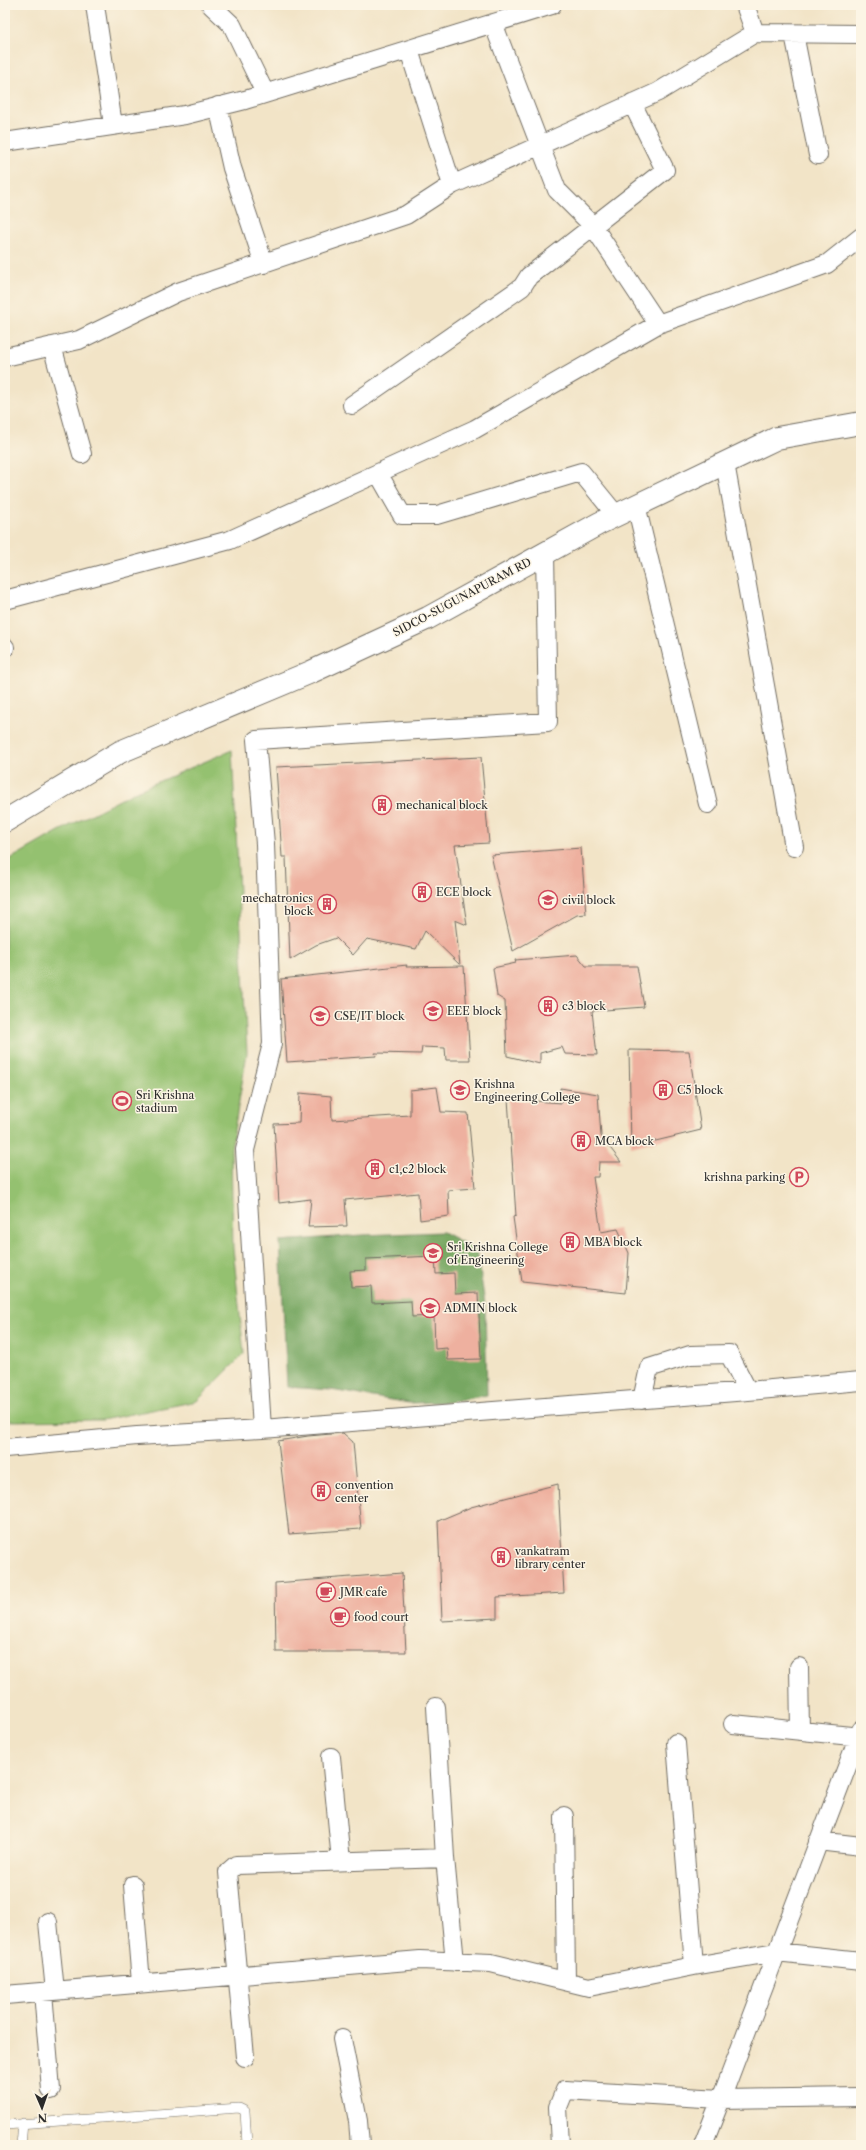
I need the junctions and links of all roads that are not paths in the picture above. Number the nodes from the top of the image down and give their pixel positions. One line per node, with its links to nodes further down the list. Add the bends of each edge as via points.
1 (94, 5): 13 (street)
2 (212, 5): 10 (street, via 232,25)
3 (552, 5): 5 (street)
4 (745, 5): 6 (street)
5 (492, 23): 9 (street); 15 (street)
6 (755, 33): 7 (street); 11 (street, via 658,92)
7 (794, 34): 8 (street); 16 (street)
8 (861, 34)
9 (409, 50): 10 (street); 17 (street)
10 (265, 93): 12 (street)
11 (632, 103): 15 (street); 18 (street, via 665,170)
12 (218, 106): 13 (street, via 185,115); 20 (street, via 232,168)
13 (113, 125): 14 (street)
14 (5, 142)
15 (539, 145): 17 (street); 18 (street, via 557,190)
16 (818, 155)
17 (452, 185): 20 (street, via 406,215)
18 (593, 226): 21 (street); 24 (street, via 529,276 522,287)
19 (861, 236): 21 (street, via 827,264)
20 (264, 264): 22 (street, via 178,292 79,340)
21 (658, 324): 28 (street, via 475,428)
22 (52, 346): 23 (street); 26 (street)
23 (5, 357)
24 (352, 405)
25 (861, 423): 27 (street, SIDCO-SUGUNAPURAM RD, via 777,438)
26 (82, 454)
27 (725, 463): 29 (street, SIDCO-SUGUNAPURAM RD); 35 (street)
28 (378, 473): 30 (street, via 402,515 438,515 581,472); 32 (street, via 230,540)
29 (636, 505): 30 (street, SIDCO-SUGUNAPURAM RD); 33 (street)
30 (616, 515): 31 (street, SIDCO-SUGUNAPURAM RD)
31 (545, 553): 34 (street, SIDCO-SUGUNAPURAM RD, via 421,621 311,672 120,752); 39 (street, via 548,722 256,740 265,844 272,1044 245,1150)
32 (5, 600)
33 (708, 804)
34 (5, 821)
35 (794, 847)
36 (861, 1381): 37 (street)
37 (748, 1391): 38 (street); 38 (street, via 729,1354 690,1355 649,1368)
38 (642, 1400): 39 (street)
39 (262, 1429): 40 (street, via 137,1436)
40 (5, 1448)
41 (799, 1667): 44 (street)
42 (436, 1707): 51 (street)
43 (733, 1724): 44 (street)
44 (800, 1731): 45 (street)
45 (860, 1734): 49 (street)
46 (676, 1743): 58 (street)
47 (331, 1757): 52 (street)
48 (564, 1816): 60 (street)
49 (818, 1841): 50 (street); 55 (street)
50 (861, 1846)
51 (445, 1858): 52 (street); 57 (street)
52 (341, 1862): 59 (street, via 236,1865 231,1868 228,1872)
53 (133, 1885): 61 (street)
54 (48, 1922): 62 (street)
55 (776, 1952): 56 (street); 58 (street); 68 (street)
56 (861, 1961)
57 (455, 1962): 59 (street, via 420,1960); 60 (street, via 491,1963)
58 (694, 1966): 60 (street, via 589,1986)
59 (236, 1976): 61 (street); 65 (street)
60 (566, 1981)
61 (140, 1984): 62 (street)
62 (49, 1991): 63 (street); 66 (street)
63 (5, 1995)
64 (342, 2039): 73 (street, via 358,2121)
65 (245, 2057)
66 (51, 2090)
67 (861, 2097): 68 (street)
68 (721, 2099): 74 (street, via 565,2090 558,2107); 75 (street)
69 (23, 2123): 70 (lane); 71 (lane); 72 (lane, via 239,2108 246,2111)
70 (5, 2125)
71 (21, 2145)
72 (247, 2145)
73 (360, 2145)
74 (560, 2145)
75 (704, 2145)

